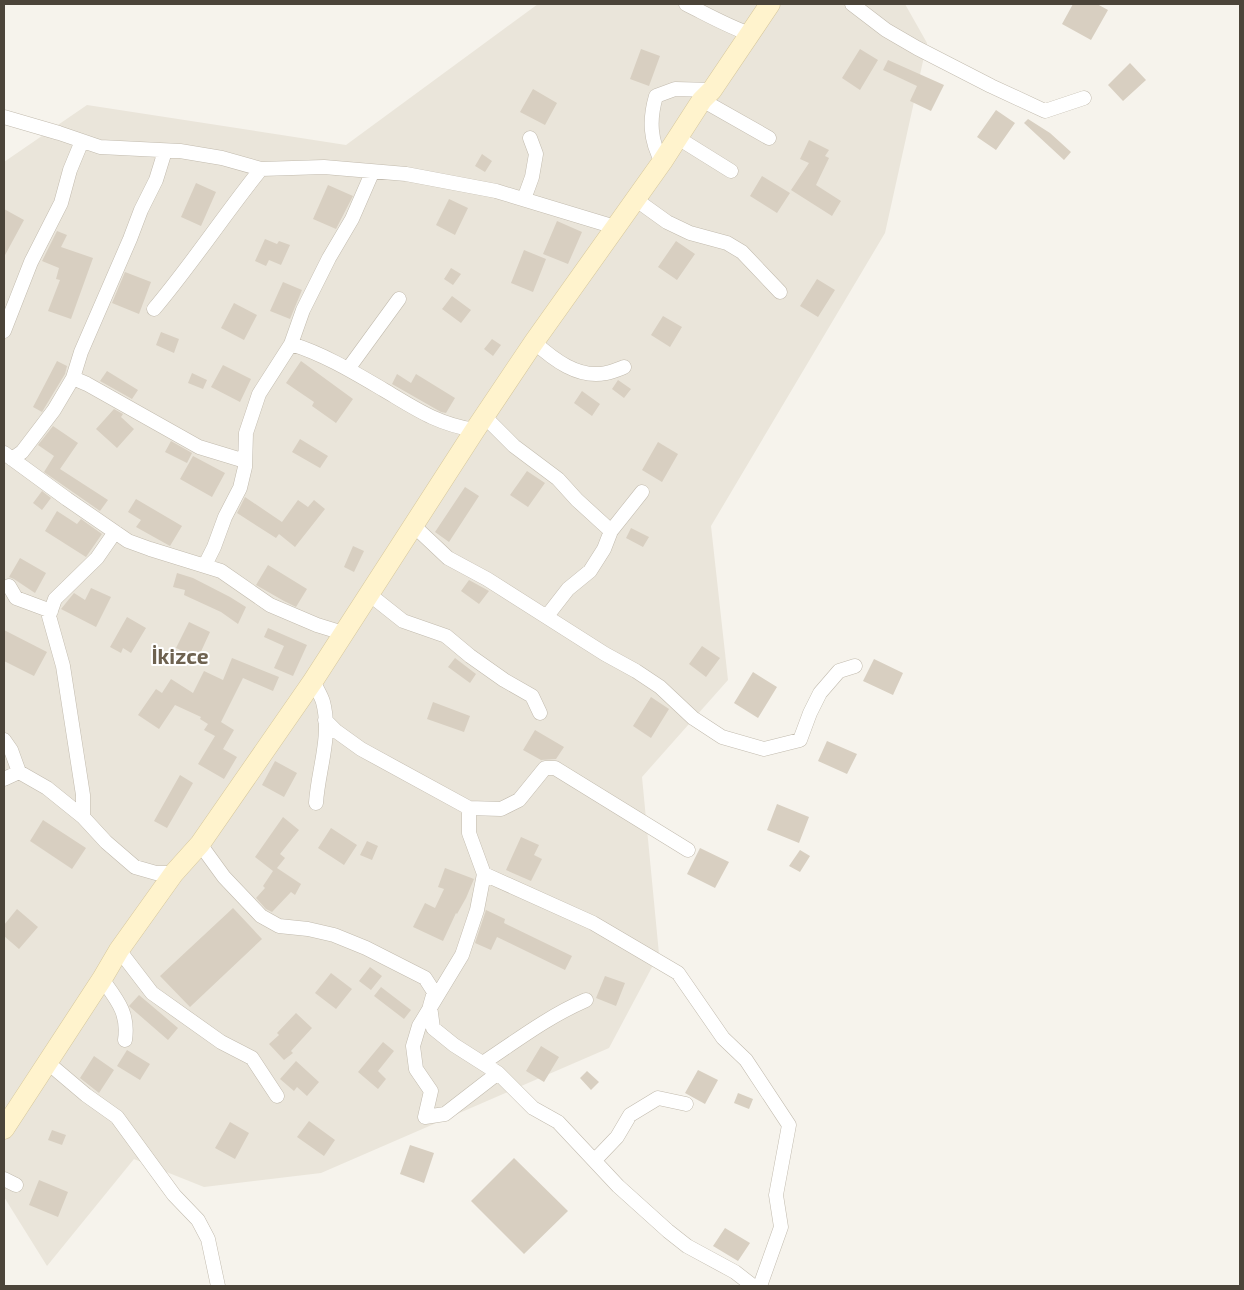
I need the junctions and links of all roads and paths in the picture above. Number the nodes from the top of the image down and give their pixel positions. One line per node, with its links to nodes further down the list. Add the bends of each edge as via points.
1 (686, 4): 4 (street)
2 (770, 4): 4 (main road)
3 (852, 4): 6 (street, via 917,48 1038,108 1045,110)
4 (750, 34): 5 (main road)
5 (707, 95): 9 (main road); 10 (street); 13 (street, via 675,89 656,96 651,114 651,133)
6 (1084, 98)
7 (4, 117): 11 (street)
8 (530, 138): 17 (street, via 536,154)
9 (678, 138): 13 (main road); 15 (street)
10 (769, 138)
11 (82, 141): 12 (street, via 100,148); 23 (street, via 61,203 31,262)
12 (165, 151): 14 (street, via 222,158); 28 (street, via 156,180 81,352)
13 (662, 162): 18 (main road)
14 (261, 169): 16 (street, via 324,167); 22 (street)
15 (731, 171)
16 (372, 173): 17 (street, via 406,174); 25 (street, via 352,219 303,310)
17 (524, 199): 19 (street)
18 (635, 199): 19 (main road); 20 (street, via 667,222 742,252)
19 (615, 227): 24 (main road)
20 (780, 292)
21 (399, 298): 27 (street)
22 (154, 309)
23 (4, 330)
24 (534, 342): 26 (street, via 555,361 590,374 606,374); 29 (main road)
25 (292, 344): 27 (street); 31 (street, via 259,394 246,433)
26 (624, 367)
27 (348, 369): 29 (street, via 417,411 455,427)
28 (73, 378): 30 (street, via 54,410 22,452); 31 (street, via 200,447)
29 (479, 423): 33 (main road); 34 (street, via 558,479)
30 (8, 456): 35 (street)
31 (245, 461): 36 (street, via 240,488)
32 (642, 492): 34 (street)
33 (413, 525): 38 (main road); 40 (street, via 448,558)
34 (611, 531): 40 (street, via 604,550 590,571 568,589)
35 (115, 532): 36 (street, via 128,541); 39 (street, via 97,558 55,599)
36 (205, 565): 41 (street, via 221,571 270,605)
37 (9, 586): 39 (street, via 16,598)
38 (369, 594): 41 (main road); 44 (street, via 402,621 446,636 497,675 532,696)
39 (51, 611): 51 (street, via 64,666)
40 (547, 616): 42 (street, via 660,687 693,718 722,737 764,749 800,740 820,693 840,671)
41 (343, 633): 43 (main road)
42 (854, 666)
43 (313, 682): 45 (street, via 323,702); 52 (main road)
44 (540, 712)
45 (325, 720): 49 (street, via 326,742); 50 (street, via 361,749)
46 (4, 740): 47 (street)
47 (19, 772): 48 (street); 51 (street, via 47,788)
48 (4, 779)
49 (316, 803)
50 (469, 808): 53 (street, via 501,809 519,800 545,768 555,768); 55 (street, via 469,833)
51 (84, 817): 54 (street, via 135,867 156,873)
52 (200, 844): 54 (main road); 59 (street, via 224,877 261,916 279,926 334,935 407,967 425,978 434,992)
53 (688, 850)
54 (174, 873): 56 (main road)
55 (484, 874): 59 (street, via 462,954); 70 (street, via 593,923 678,973 723,1038 746,1060 789,1125 776,1195 781,1227)
56 (119, 950): 57 (main road); 64 (street, via 152,993 221,1042 252,1058)
57 (102, 979): 60 (street, via 122,1006 127,1026); 61 (main road)
58 (586, 1000): 62 (street)
59 (430, 1006): 62 (street, via 433,1028); 63 (street, via 412,1046 416,1069 431,1091 425,1117 445,1114)
60 (125, 1040)
61 (47, 1062): 66 (main road); 68 (street, via 117,1116 174,1195 198,1220 208,1239)
62 (483, 1063): 63 (street)
63 (498, 1073): 67 (street, via 533,1108 558,1122)
64 (277, 1096)
65 (686, 1104): 67 (street, via 658,1098 630,1115 617,1136)
66 (4, 1129)
67 (595, 1160): 69 (street, via 668,1232)
68 (218, 1286)
69 (753, 1286)
70 (760, 1286)

